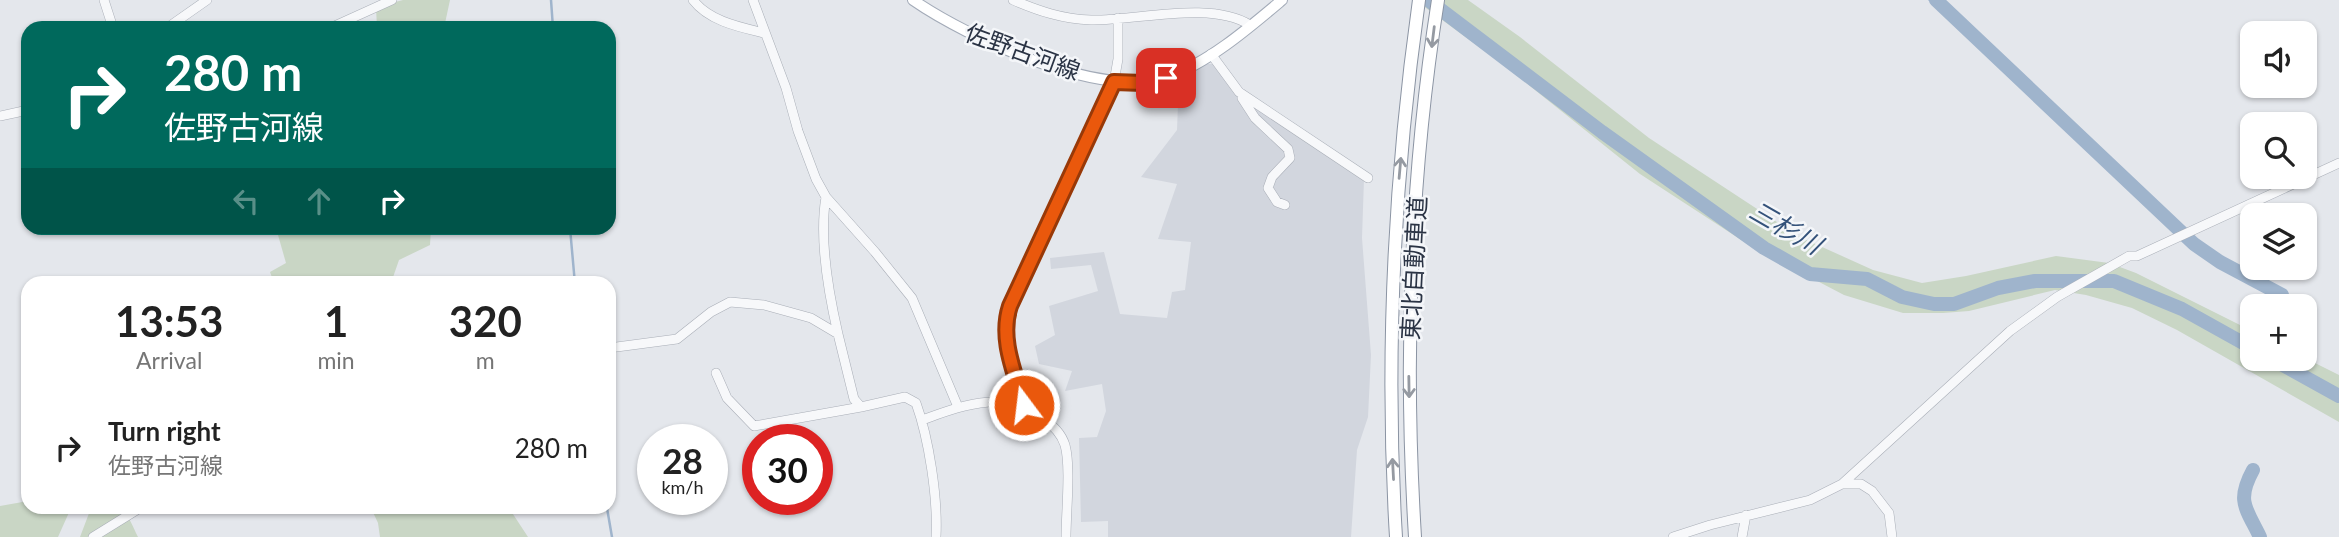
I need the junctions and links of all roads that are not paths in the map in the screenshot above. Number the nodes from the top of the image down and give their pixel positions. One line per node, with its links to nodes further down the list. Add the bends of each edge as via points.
1 (104, 0): 12 (street)
2 (207, 0): 13 (street)
3 (392, 0): 14 (street)
4 (693, 0): 16 (street, via 702,11)
5 (753, 0): 16 (street)
6 (913, 0): 18 (main road, 佐野古河線, via 996,46)
7 (1013, 0): 11 (street, via 1051,15)
8 (1282, 0): 15 (main road, 佐野古河線)
9 (1419, 0): 39 (highway, 東北自動車道, one-way to 9, via 1392,293 1402,138)
10 (1438, 0): 40 (highway, 東北自動車道, one-way to 40, via 1410,293)
11 (1118, 19): 15 (street, via 1188,12 1237,18); 18 (street)
12 (111, 21)
13 (177, 21)
14 (346, 21)
15 (1251, 25): 17 (main road, 佐野古河線)
16 (764, 33): 24 (street, via 806,156)
17 (1211, 54): 18 (main road, 佐野古河線, via 1166,78); 19 (street)
18 (1114, 82): 29 (street, via 1007,315 1007,344)
19 (1239, 92): 23 (street); 25 (street, via 1255,118 1288,149 1290,158 1268,188 1277,202)
20 (21, 112): 21 (street)
21 (0, 116)
22 (2339, 163): 33 (street, via 2129,256 2057,297 2003,337)
23 (1368, 178)
24 (825, 197): 26 (street, via 830,299); 31 (street, via 912,298)
25 (1285, 205)
26 (838, 334): 27 (street, via 811,318 764,305 730,302 677,340); 30 (street, via 854,399)
27 (616, 347)
28 (716, 373): 30 (street, via 727,398 754,426)
29 (1024, 405): 31 (street, via 1007,401); 38 (street, via 1060,433 1066,448)
30 (861, 407): 32 (street, via 905,397 916,403)
31 (958, 407): 32 (street)
32 (922, 420): 37 (street)
33 (1842, 484): 35 (street, via 1810,500); 43 (street, via 1861,484 1872,491 1889,513)
34 (130, 514): 36 (street)
35 (1746, 515): 41 (street); 42 (street)
36 (93, 537)
37 (936, 537)
38 (1066, 537)
39 (1396, 537)
40 (1415, 537)
41 (1673, 537)
42 (1742, 537)
43 (1892, 537)

